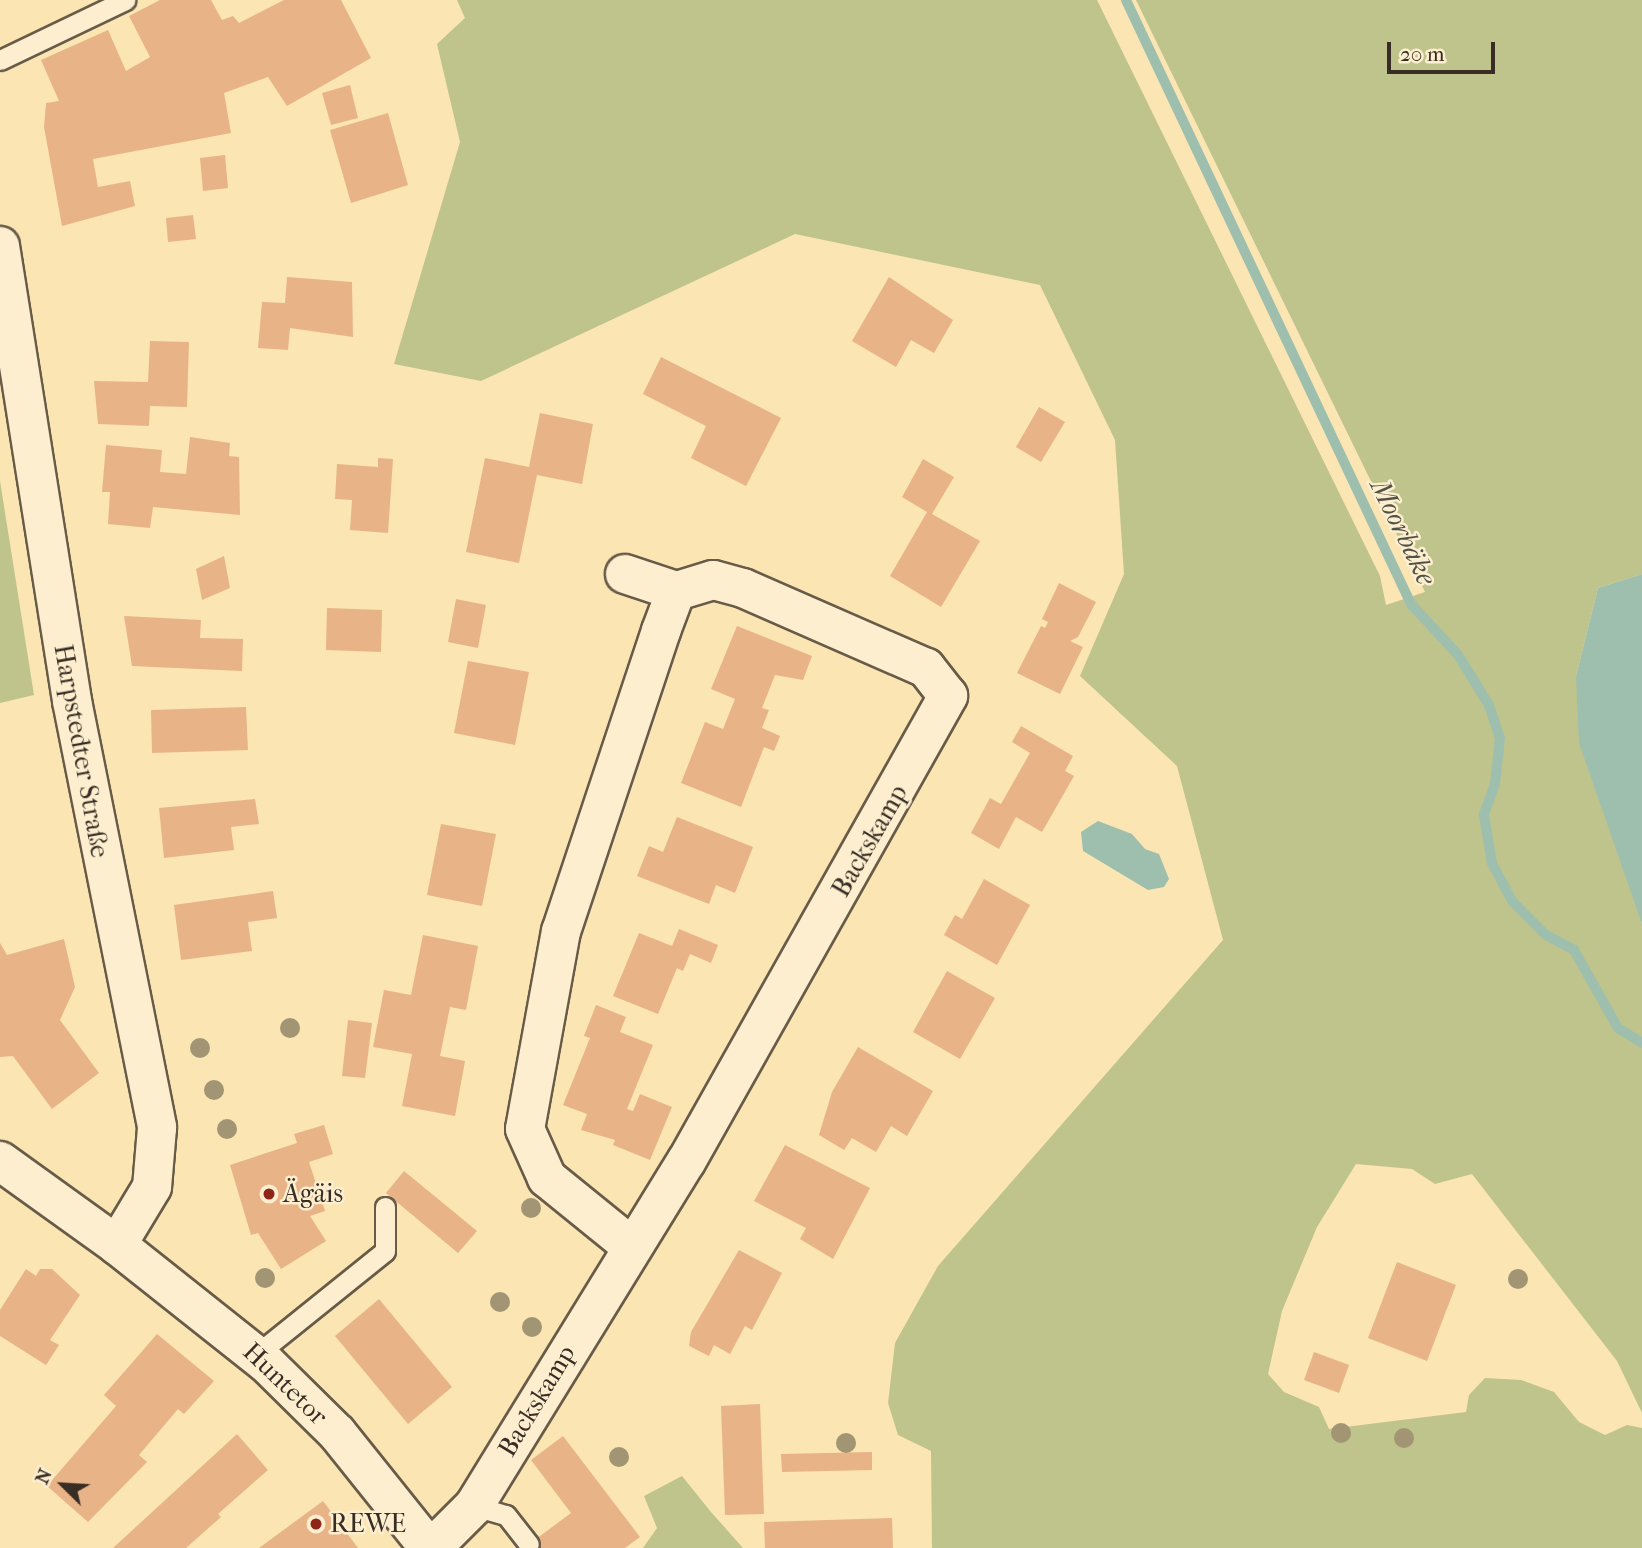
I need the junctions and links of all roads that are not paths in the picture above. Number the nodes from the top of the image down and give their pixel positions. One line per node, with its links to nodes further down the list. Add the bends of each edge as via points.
1 (125, 0): 2 (lane)
2 (0, 60)
3 (0, 246): 8 (street, Harpstedter Straße, via 93,818 157,1128 152,1187)
4 (625, 573): 5 (street)
5 (676, 591): 9 (street, via 561,931 524,1129 547,1178); 9 (street, Backskamp, via 713,580 743,587 926,668 948,696 700,1138)
6 (0, 1161): 8 (street, Huntetor)
7 (385, 1208): 10 (lane, via 385,1251)
8 (117, 1244): 10 (street, Huntetor)
9 (631, 1246): 11 (street, Backskamp)
10 (257, 1354): 13 (street, Huntetor, via 337,1433)
11 (474, 1506): 12 (lane, via 506,1515); 13 (street, Backskamp)
12 (529, 1544)
13 (430, 1548)

